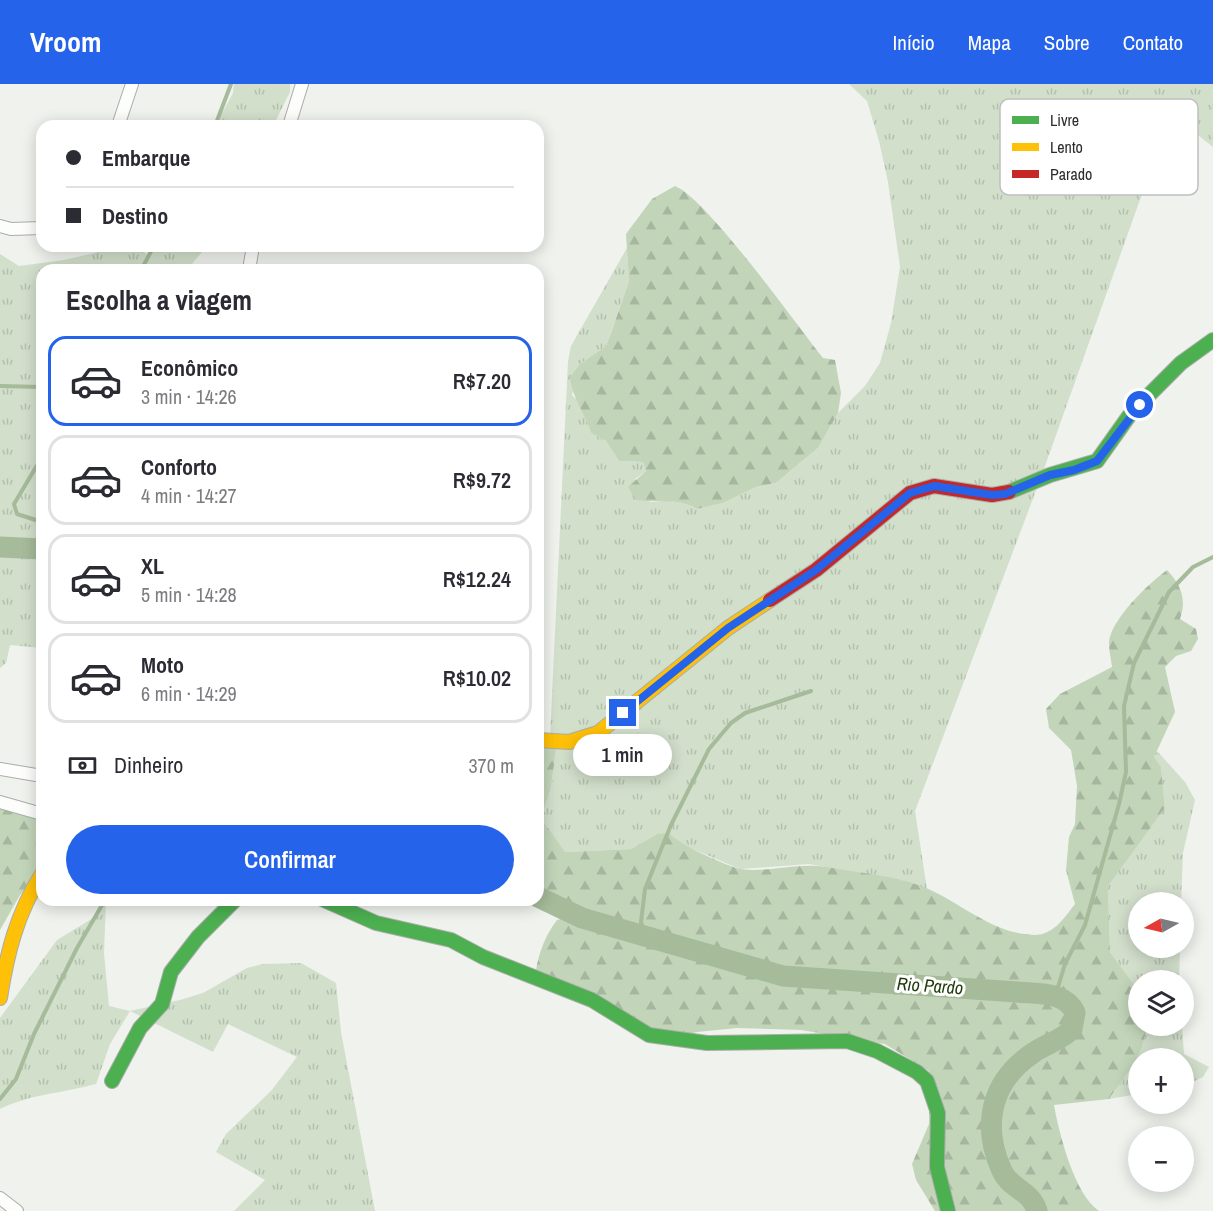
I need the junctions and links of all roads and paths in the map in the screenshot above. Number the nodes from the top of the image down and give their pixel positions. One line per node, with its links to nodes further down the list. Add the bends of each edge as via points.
1 (132, 84): 3 (street)
2 (302, 84): 4 (street)
3 (120, 120)
4 (291, 120)
5 (0, 226): 6 (street)
6 (36, 228)
7 (1213, 340): 8 (street, via 1180,363 1150,394 1097,461 1005,494 934,486 910,493 816,570 728,628 598,733 569,742)
8 (544, 741)
9 (0, 769): 10 (street)
10 (36, 775)
11 (0, 802): 12 (street)
12 (36, 812)
13 (36, 883): 16 (street, via 9,939)
14 (229, 906): 17 (street, via 171,972 162,1004 140,1028)
15 (338, 906): 20 (street, via 376,923 451,940 483,957 592,1000 649,1035 707,1043 847,1041 877,1051 917,1072 933,1095 938,1113 937,1167)
16 (0, 998)
17 (112, 1082)
18 (0, 1198): 19 (street)
19 (17, 1211)
20 (948, 1211)

